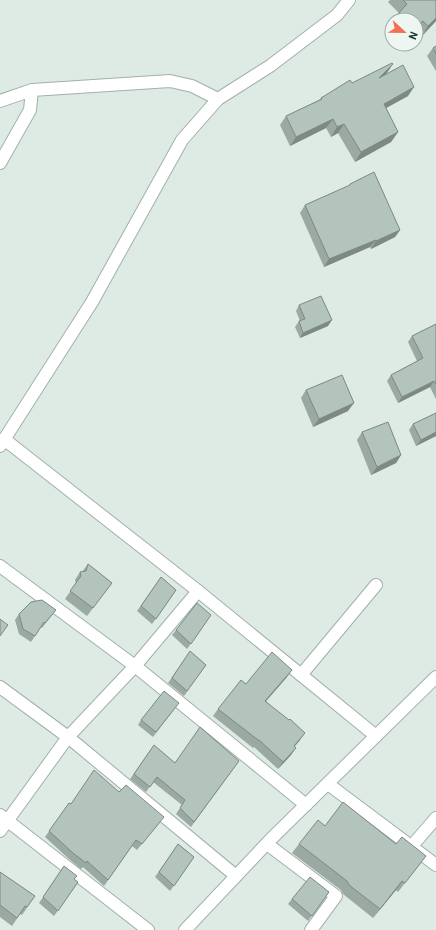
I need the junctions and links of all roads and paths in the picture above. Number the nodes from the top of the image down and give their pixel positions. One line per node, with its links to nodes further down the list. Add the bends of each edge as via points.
1 (349, 0): 3 (street, via 337,15 270,66)
2 (32, 90): 3 (street, via 170,81 192,86); 4 (street); 5 (street, via 30,110)
3 (218, 99): 6 (street, via 182,140 92,302)
4 (0, 101)
5 (0, 163)
6 (2, 442): 9 (street)
7 (0, 566): 10 (street)
8 (376, 585): 11 (street)
9 (198, 591): 10 (street); 11 (street)
10 (135, 666): 15 (street); 17 (street)
11 (301, 675): 14 (street)
12 (436, 677): 14 (street)
13 (0, 687): 15 (street)
14 (376, 736): 16 (street)
15 (68, 737): 18 (street); 24 (street)
16 (328, 784): 17 (street); 22 (street)
17 (306, 805): 21 (street)
18 (4, 818): 20 (street); 25 (street)
19 (436, 818): 22 (street)
20 (0, 831)
21 (267, 844): 24 (street); 27 (street, via 336,896)
22 (411, 847): 23 (street)
23 (436, 865)
24 (236, 876): 26 (street)
25 (148, 930)
26 (185, 930)
27 (311, 930)

